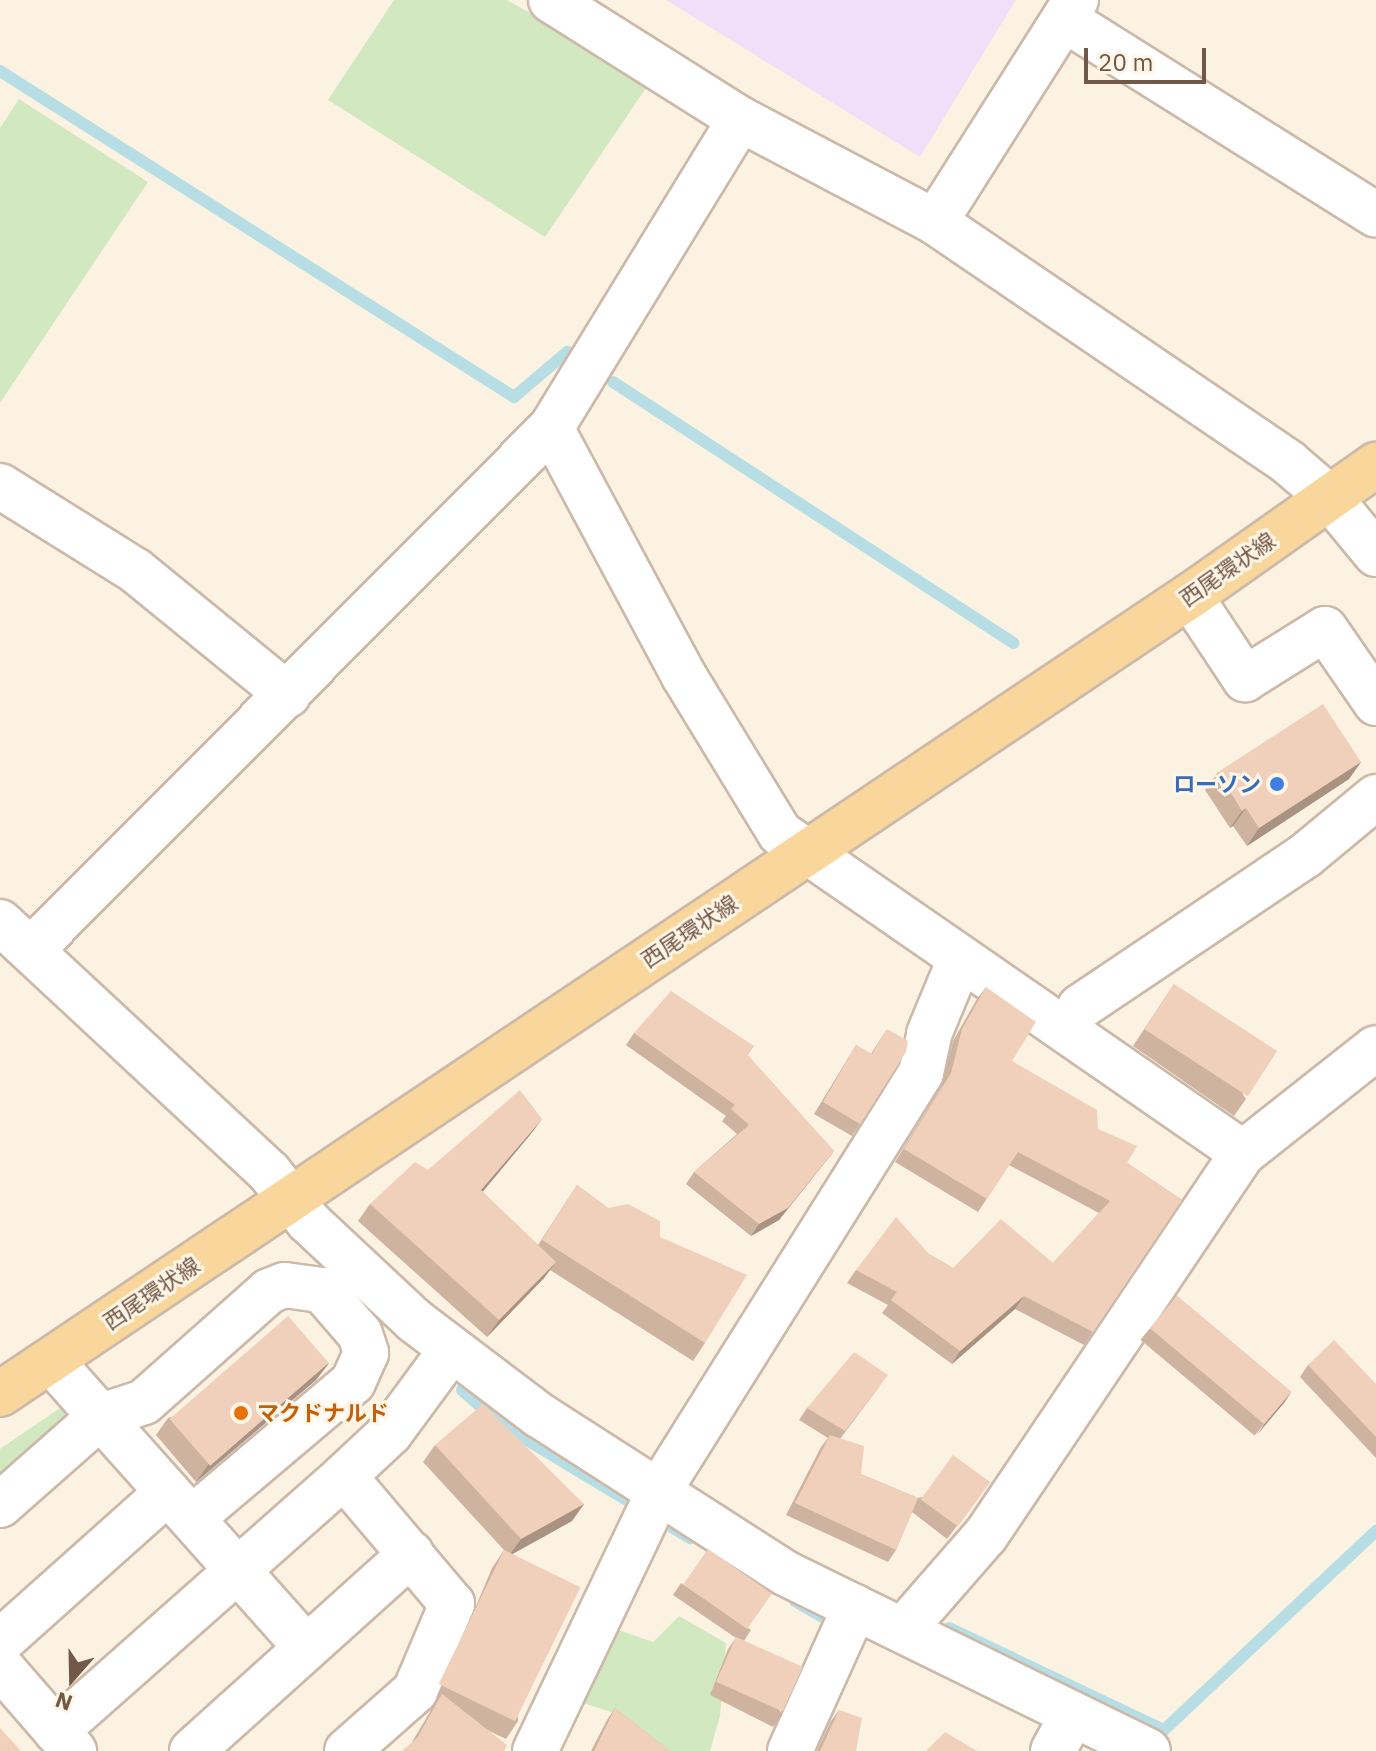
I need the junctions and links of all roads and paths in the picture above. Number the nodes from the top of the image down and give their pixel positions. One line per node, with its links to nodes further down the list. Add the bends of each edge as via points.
1 (551, 0): 3 (street)
2 (1070, 9): 4 (street); 5 (street)
3 (740, 119): 5 (street); 6 (street)
4 (1376, 215)
5 (935, 222): 9 (street, via 1289,463)
6 (551, 428): 12 (street); 15 (street, via 684,676 780,833)
7 (1376, 465): 9 (main road, 西尾環状線)
8 (0, 486): 12 (street, via 136,571)
9 (1329, 497): 10 (street); 11 (main road, 西尾環状線)
10 (1376, 554)
11 (1190, 596): 13 (street, via 1245,679 1325,629); 15 (main road, 西尾環状線)
12 (288, 695): 16 (street)
13 (1376, 703)
14 (1376, 797): 18 (street, via 1306,855)
15 (808, 851): 17 (street); 21 (main road, 西尾環状線)
16 (16, 936): 21 (street)
17 (960, 959): 20 (street); 29 (street, via 929,1034 921,1073)
18 (1080, 1007)
19 (1376, 1048): 20 (street)
20 (1243, 1153): 33 (street, via 986,1535)
21 (290, 1198): 22 (street, via 308,1221); 23 (main road, 西尾環状線)
22 (452, 1349): 26 (street, via 390,1433); 29 (street)
23 (51, 1361): 24 (main road, 西尾環状線); 25 (street)
24 (0, 1394)
25 (101, 1416): 27 (street); 28 (street); 28 (street, via 144,1402 269,1291 304,1285 322,1290 363,1343 366,1353 353,1382)
26 (344, 1476): 30 (street); 31 (street)
27 (0, 1505)
28 (180, 1505): 31 (street); 34 (street)
29 (649, 1510): 32 (street); 41 (street)
30 (411, 1554): 35 (street); 40 (street, via 452,1604 415,1691)
31 (238, 1570): 35 (street); 38 (street)
32 (855, 1607): 33 (street); 42 (street)
33 (903, 1630): 37 (street)
34 (0, 1642)
35 (306, 1647): 39 (street)
36 (0, 1666): 38 (street)
37 (1063, 1732): 43 (street)
38 (65, 1741)
39 (192, 1751)
40 (347, 1751)
41 (535, 1751)
42 (790, 1751)
43 (1148, 1751)

